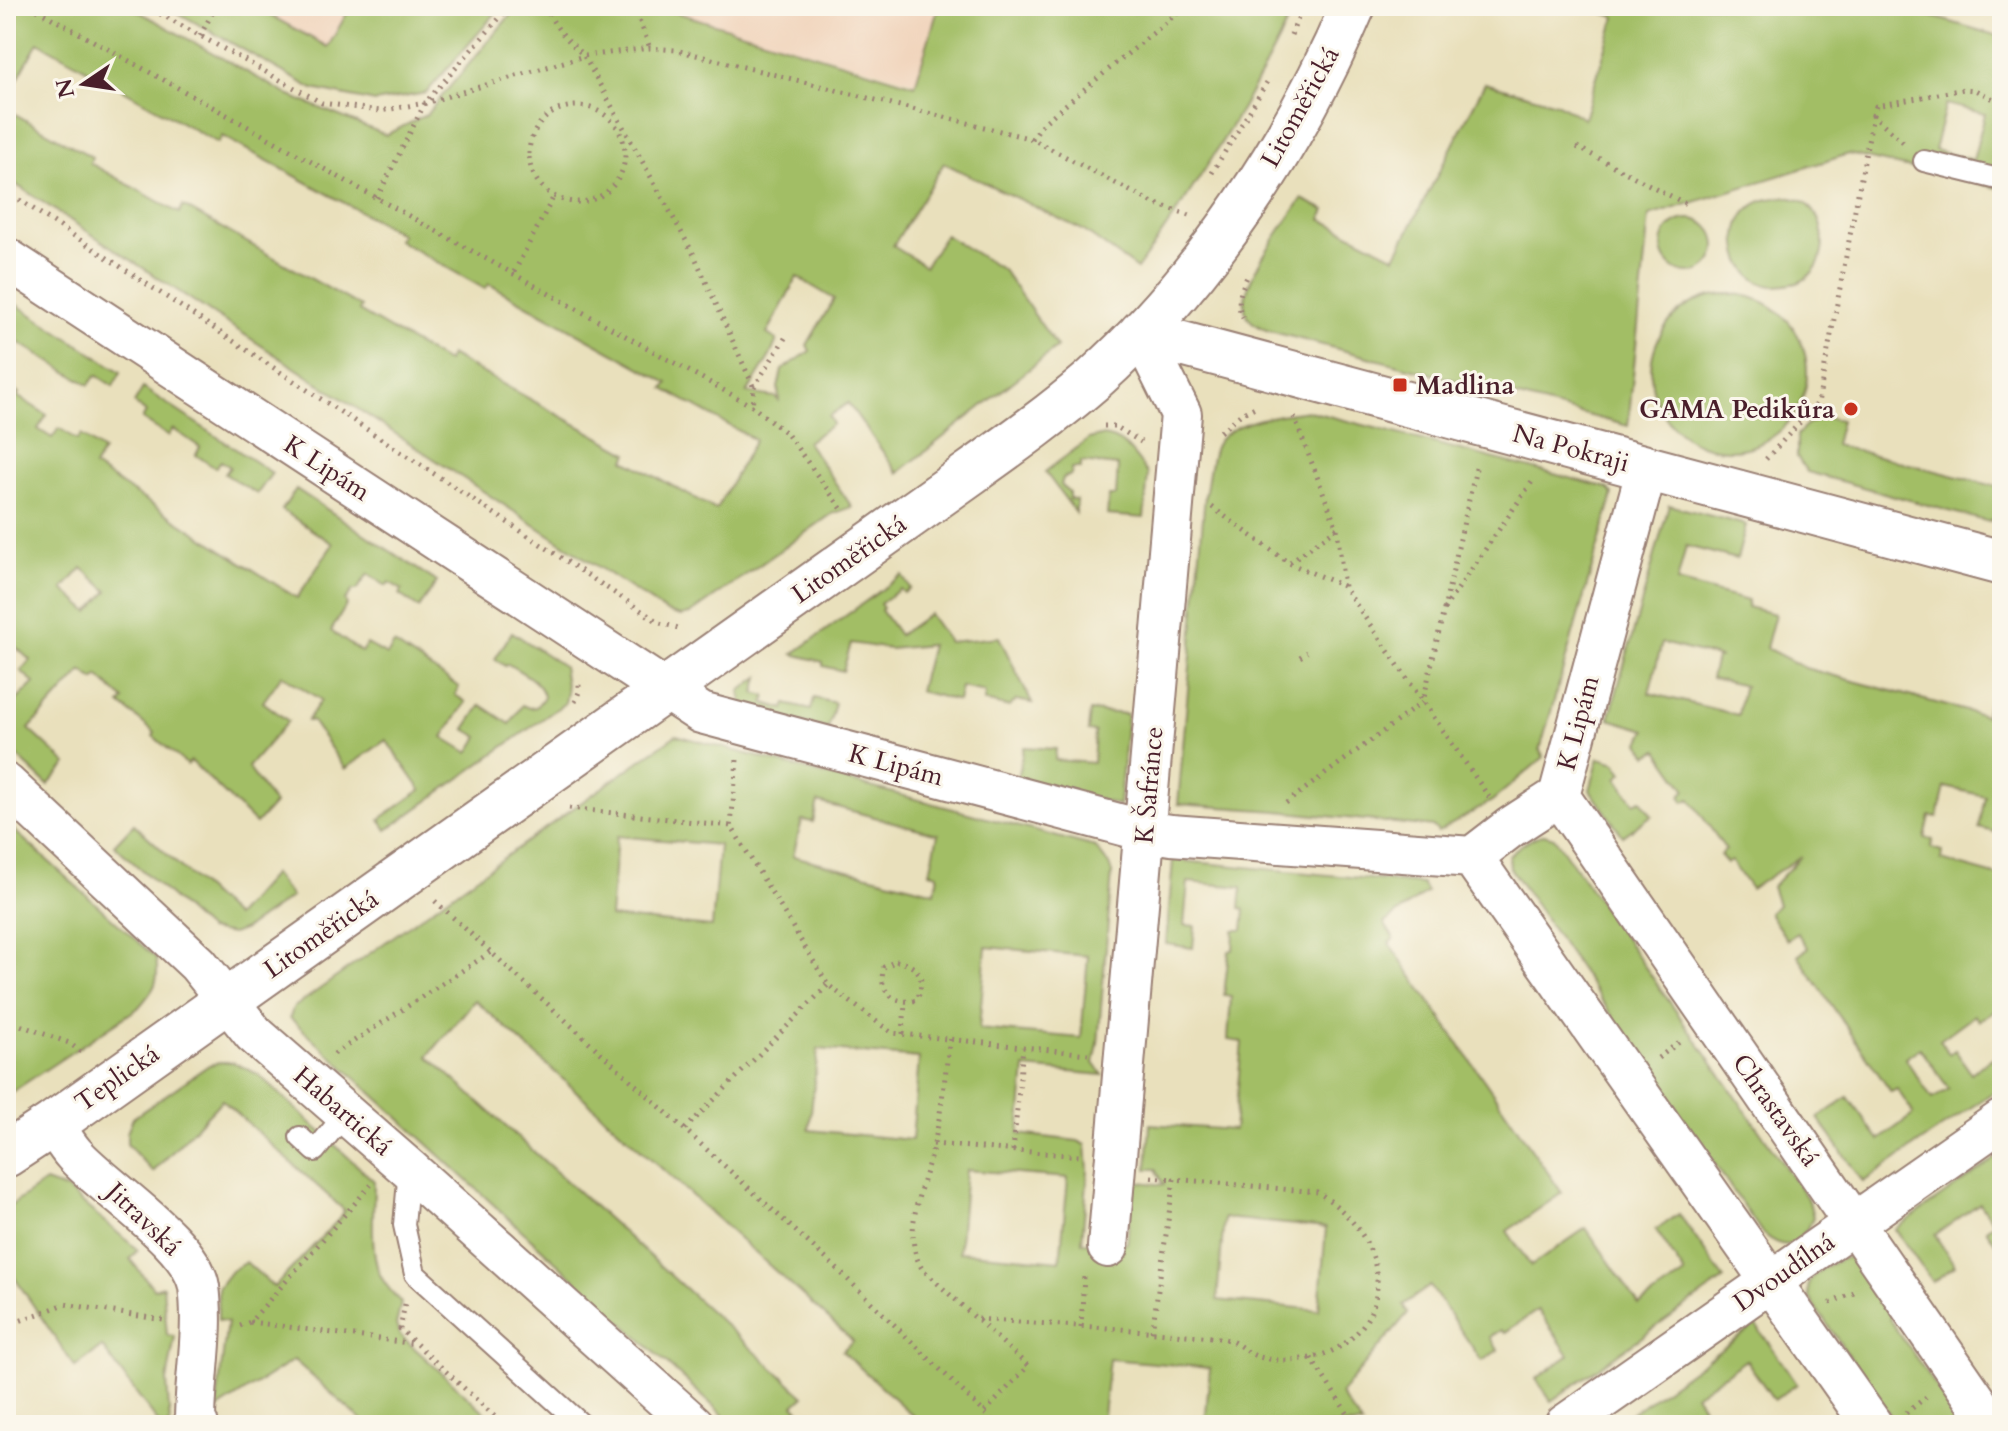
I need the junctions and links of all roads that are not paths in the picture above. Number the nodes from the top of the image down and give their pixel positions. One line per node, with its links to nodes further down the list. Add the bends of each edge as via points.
1 (1353, 6): 5 (street, Litoměřická, via 1309,100 1205,223 1177,296)
2 (1924, 161): 3 (lane)
3 (2002, 180)
4 (6, 258): 8 (street, K Lipám)
5 (1141, 333): 6 (street, Na Pokraji); 8 (street, Litoměřická, via 1044,420); 11 (street, K Šafránce, via 1181,414)
6 (1647, 468): 7 (street, Na Pokraji); 10 (street, K Lipám)
7 (2002, 563)
8 (666, 689): 11 (street, K Lipám, via 701,713); 13 (street, Litoměřická)
9 (6, 784): 13 (street, Habartická, via 198,964)
10 (1559, 796): 12 (street, K Lipám); 20 (street, Chrastavská)
11 (1145, 831): 12 (street, K Lipám); 21 (street, K Šafránce, via 1125,1057)
12 (1472, 857): 22 (street)
13 (228, 1000): 14 (street, Habartická, via 254,1034); 16 (street, Teplická)
14 (346, 1113): 17 (lane, via 315,1151); 19 (street, Habartická)
15 (2002, 1120): 20 (street, Dvoudílná)
16 (53, 1124): 18 (street, Teplická); 24 (street, Jitravská, via 75,1155 181,1252 199,1283)
17 (300, 1137)
18 (6, 1155)
19 (409, 1169): 25 (lane, via 404,1225 415,1274); 26 (street, Habartická)
20 (1854, 1223): 22 (street, Dvoudílná); 28 (street, Chrastavská)
21 (1096, 1257)
22 (1771, 1281): 23 (street); 27 (street, Dvoudílná)
23 (1884, 1423)
24 (198, 1425)
25 (582, 1425)
26 (694, 1425)
27 (1565, 1425)
28 (1993, 1425)

